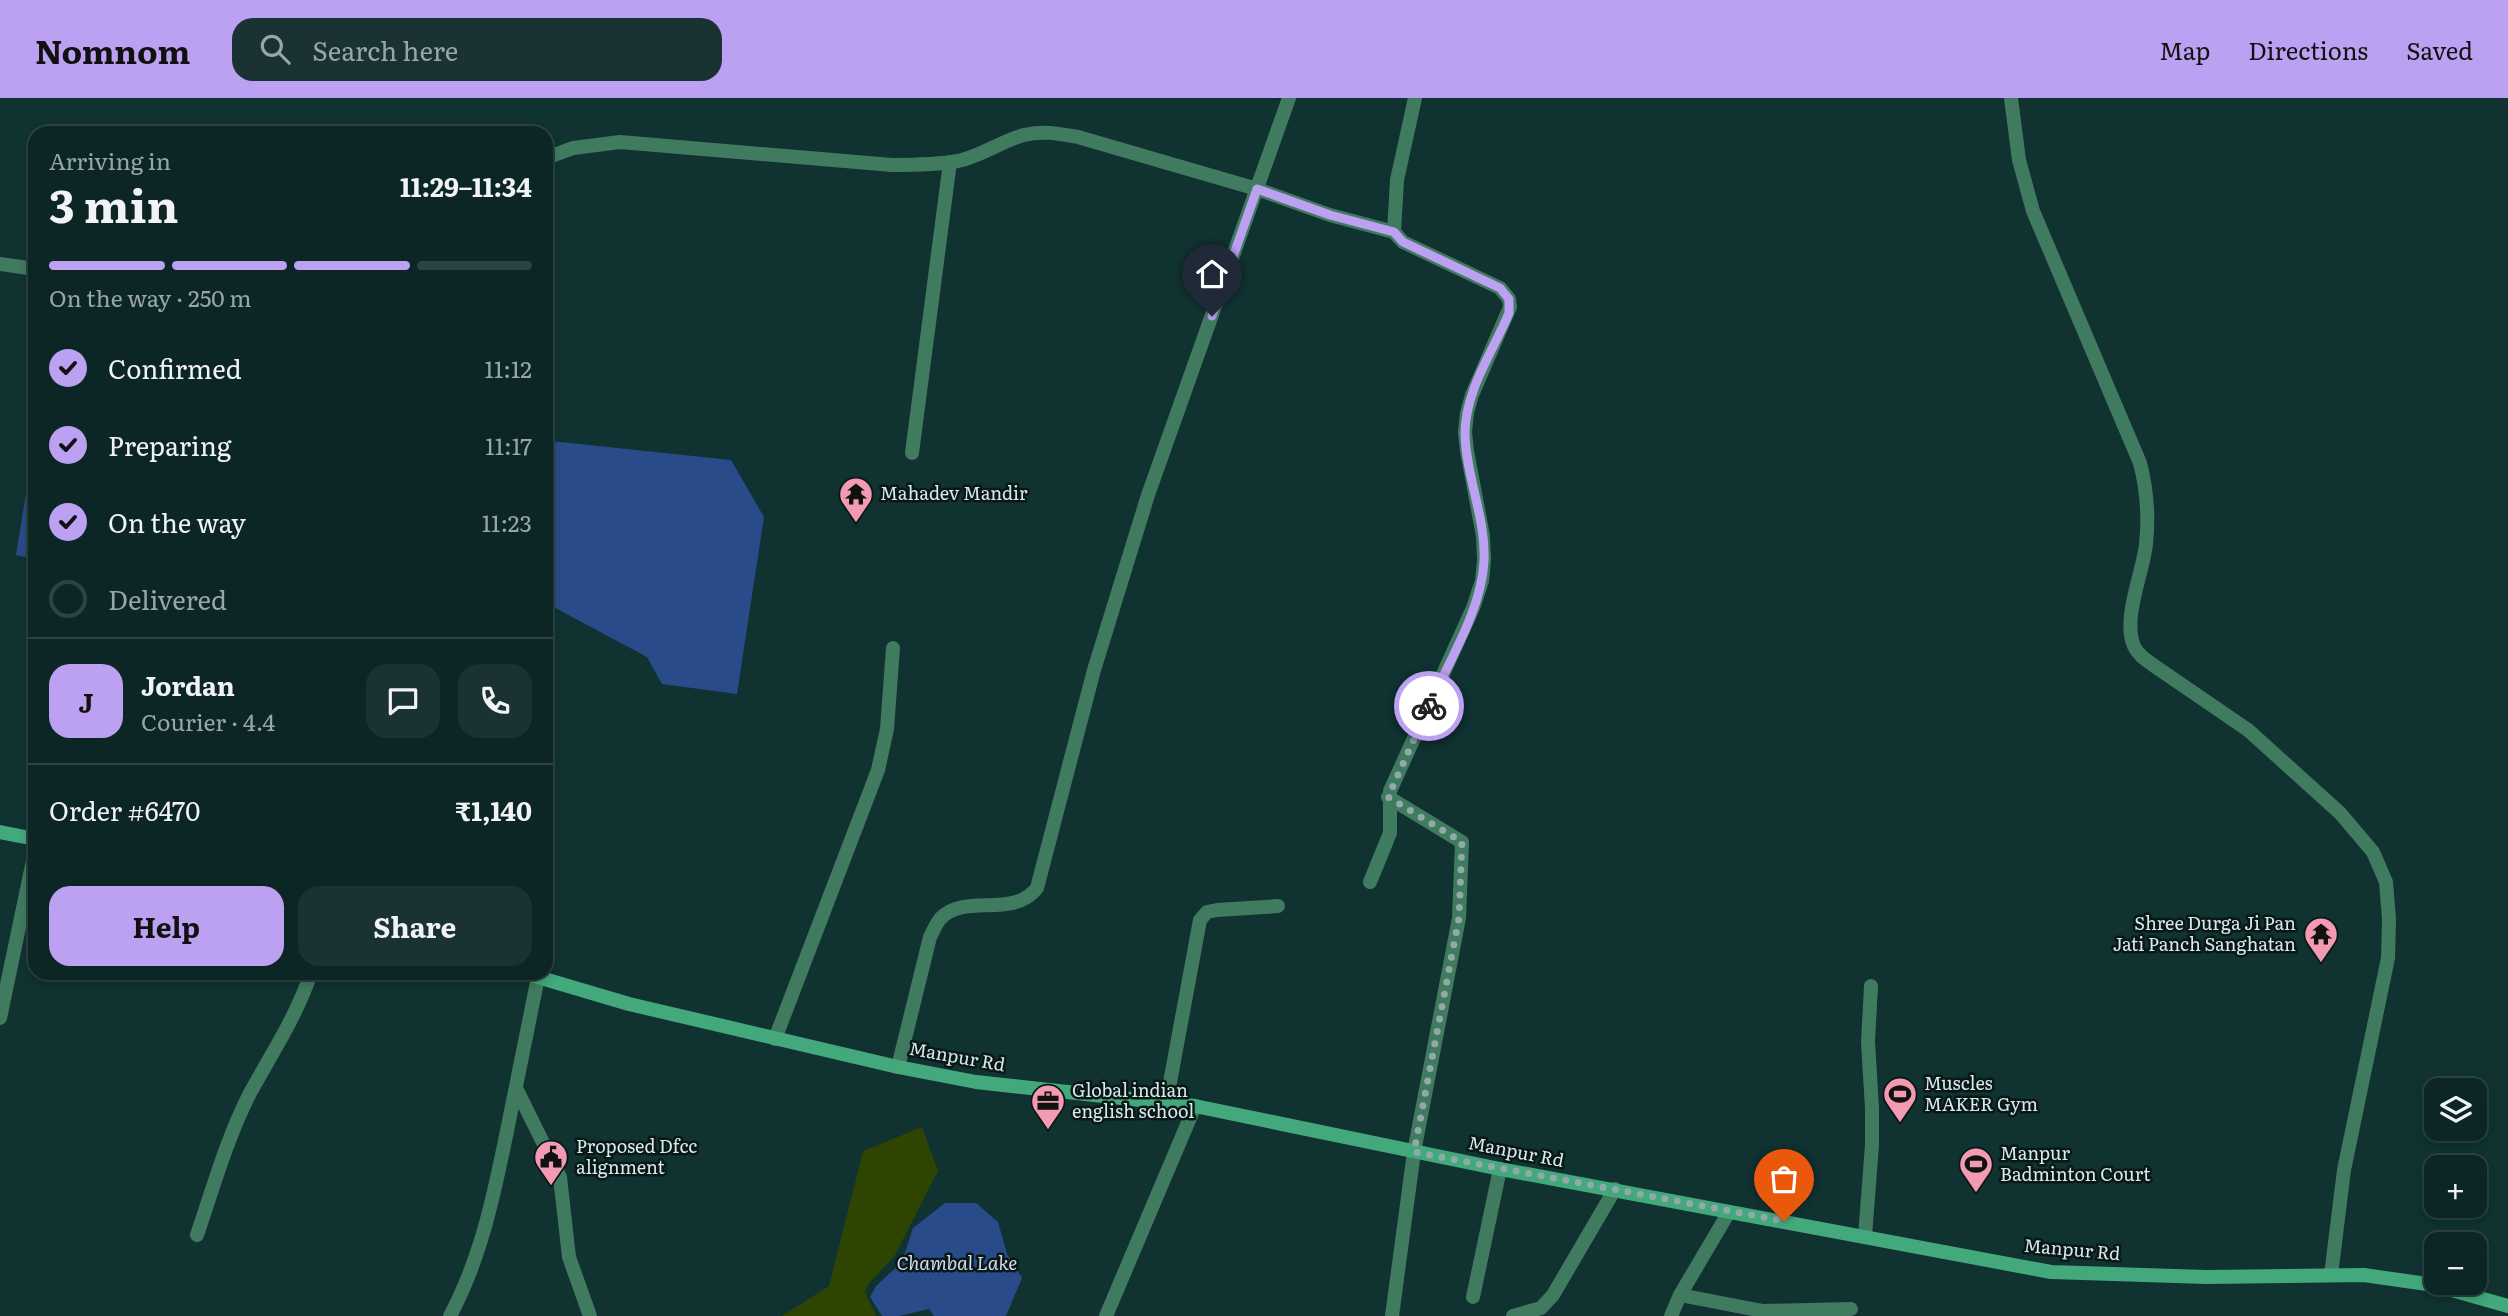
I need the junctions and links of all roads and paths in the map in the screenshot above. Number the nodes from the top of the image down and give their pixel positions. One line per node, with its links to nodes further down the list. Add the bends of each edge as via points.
1 (1289, 98): 6 (street)
2 (1415, 98): 7 (street, via 1397,180)
3 (2011, 98): 34 (street, via 2019,160 2033,211 2140,463 2145,485 2146,547 2131,620 2134,646 2153,665 2248,730 2340,813 2373,852 2386,883 2388,958 2344,1170)
4 (553, 155): 5 (street, via 620,142 892,166)
5 (950, 162): 6 (street, via 986,153 1024,135 1052,133); 10 (street)
6 (1257, 189): 7 (street); 24 (street, via 1148,495 1094,670 1037,888 1024,902 961,909 938,922 930,937)
7 (1394, 232): 12 (street, via 1412,247 1500,288 1510,307 1472,395 1465,432 1482,536 1482,580)
8 (0, 264): 9 (street)
9 (28, 268)
10 (912, 453)
11 (893, 648): 23 (street, via 887,729 878,771)
12 (1388, 797): 15 (street, via 1390,833); 28 (street, via 1462,842 1459,918)
13 (0, 832): 14 (main road)
14 (28, 838)
15 (1370, 882)
16 (28, 884): 22 (street)
17 (1278, 906): 26 (street, via 1203,915)
18 (308, 980): 32 (street, via 237,1122)
19 (530, 980): 25 (street)
20 (548, 980): 23 (main road, Manpur Rd)
21 (1871, 986): 33 (street, via 1872,1145)
22 (0, 1018)
23 (775, 1039): 24 (main road, Manpur Rd)
24 (898, 1067): 26 (main road, Manpur Rd, via 976,1082)
25 (516, 1088): 39 (street, via 480,1246); 40 (street, via 560,1177 569,1256)
26 (1166, 1104): 27 (main road, Manpur Rd)
27 (1195, 1106): 28 (main road, Manpur Rd); 41 (street)
28 (1414, 1152): 29 (main road, Manpur Rd); 42 (street)
29 (1500, 1169): 30 (main road, Manpur Rd); 36 (street)
30 (1615, 1189): 31 (main road, Manpur Rd); 43 (street, via 1553,1295 1541,1308)
31 (1729, 1212): 33 (main road, Manpur Rd); 35 (street)
32 (197, 1235)
33 (1865, 1236): 34 (main road, Manpur Rd, via 2051,1272)
34 (2331, 1275): 37 (main road, Manpur Rd, via 2398,1278)
35 (1680, 1295): 38 (street, via 1763,1311); 44 (street)
36 (1472, 1297)
37 (2508, 1306)
38 (1851, 1309)
39 (450, 1316)
40 (590, 1316)
41 (1106, 1316)
42 (1392, 1316)
43 (1513, 1316)
44 (1671, 1316)

